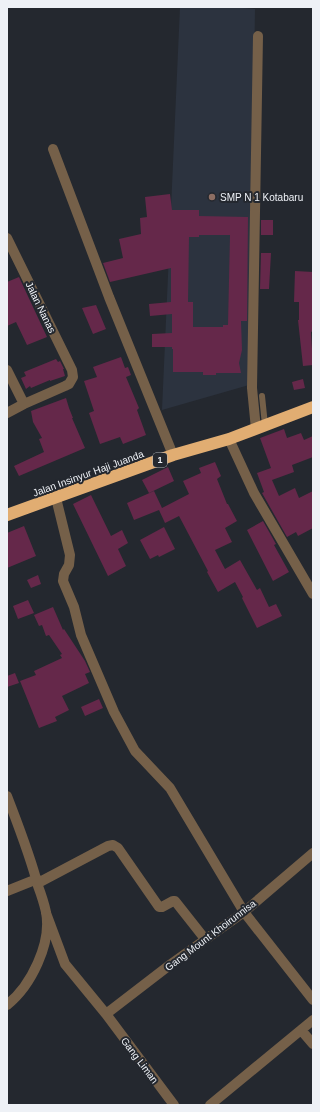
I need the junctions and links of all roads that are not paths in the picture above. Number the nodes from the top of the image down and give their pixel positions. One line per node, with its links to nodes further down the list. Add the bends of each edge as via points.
1 (258, 36): 9 (street, via 252,388)
2 (53, 150): 11 (street)
3 (7, 238): 6 (street, Jalan Nanas, via 72,370 73,377 69,384)
4 (7, 370): 6 (street)
5 (262, 396): 9 (lane)
6 (24, 404): 8 (street)
7 (313, 407): 9 (highway, Jalan Insinyur Haji Juanda / 1)
8 (7, 413)
9 (260, 427): 10 (highway, Jalan Insinyur Haji Juanda / 1)
10 (229, 439): 11 (highway, Jalan Insinyur Haji Juanda / 1); 14 (street, via 254,493)
11 (173, 455): 12 (highway, Jalan Insinyur Haji Juanda / 1)
12 (56, 498): 13 (highway, Jalan Insinyur Haji Juanda / 1); 20 (street, via 70,555 63,582 74,607 81,635 104,689 135,751 170,788)
13 (7, 515)
14 (313, 594)
15 (7, 796): 16 (street)
16 (9, 809): 18 (street)
17 (313, 853): 20 (street, Gang Mount Khoirunnisa)
18 (37, 881): 19 (street); 21 (street); 22 (street, via 113,845 118,848 159,907 175,901)
19 (7, 891)
20 (244, 912): 22 (street, Gang Mount Khoirunnisa); 23 (street)
21 (46, 913): 24 (street, via 43,949 34,972); 25 (street, Gang Liman, via 65,964)
22 (205, 939): 25 (street, Gang Mount Khoirunnisa)
23 (313, 1000)
24 (7, 1005)
25 (106, 1014): 29 (street, Gang Liman)
26 (313, 1020): 27 (street)
27 (301, 1030): 28 (street); 30 (street)
28 (313, 1044)
29 (174, 1105)
30 (210, 1105)

